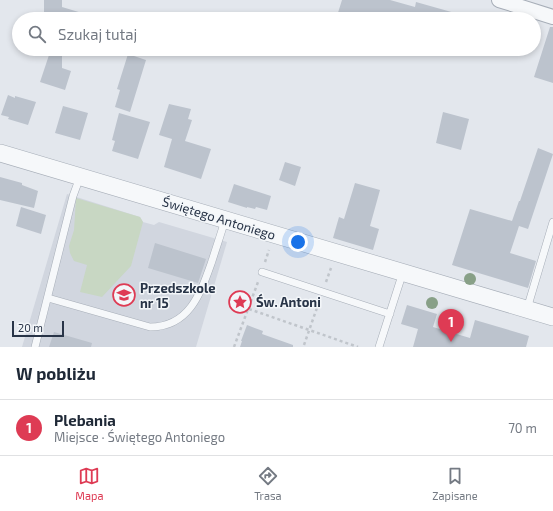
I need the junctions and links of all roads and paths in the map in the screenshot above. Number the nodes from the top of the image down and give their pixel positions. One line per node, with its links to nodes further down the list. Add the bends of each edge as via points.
1 (499, 0): 2 (street)
2 (537, 12)
3 (541, 13): 4 (street)
4 (553, 17)
5 (0, 153): 6 (street, Świętego Antoniego)
6 (80, 177): 7 (street, Świętego Antoniego); 12 (lane, via 72,196)
7 (226, 220): 11 (street, Świętego Antoniego); 12 (lane, via 202,290 189,309 170,324 150,327)
8 (553, 222): 14 (lane)
9 (271, 244): 10 (path)
10 (262, 272): 13 (path); 15 (lane)
11 (403, 272): 14 (street, Świętego Antoniego); 15 (lane)
12 (48, 298): 18 (lane)
13 (249, 309): 19 (path); 20 (path)
14 (526, 309): 16 (street, Świętego Antoniego)
15 (390, 314): 17 (lane)
16 (553, 316)
17 (382, 339): 21 (lane); 22 (lane)
18 (35, 347)
19 (234, 347)
20 (358, 347)
21 (379, 347)
22 (384, 347)

